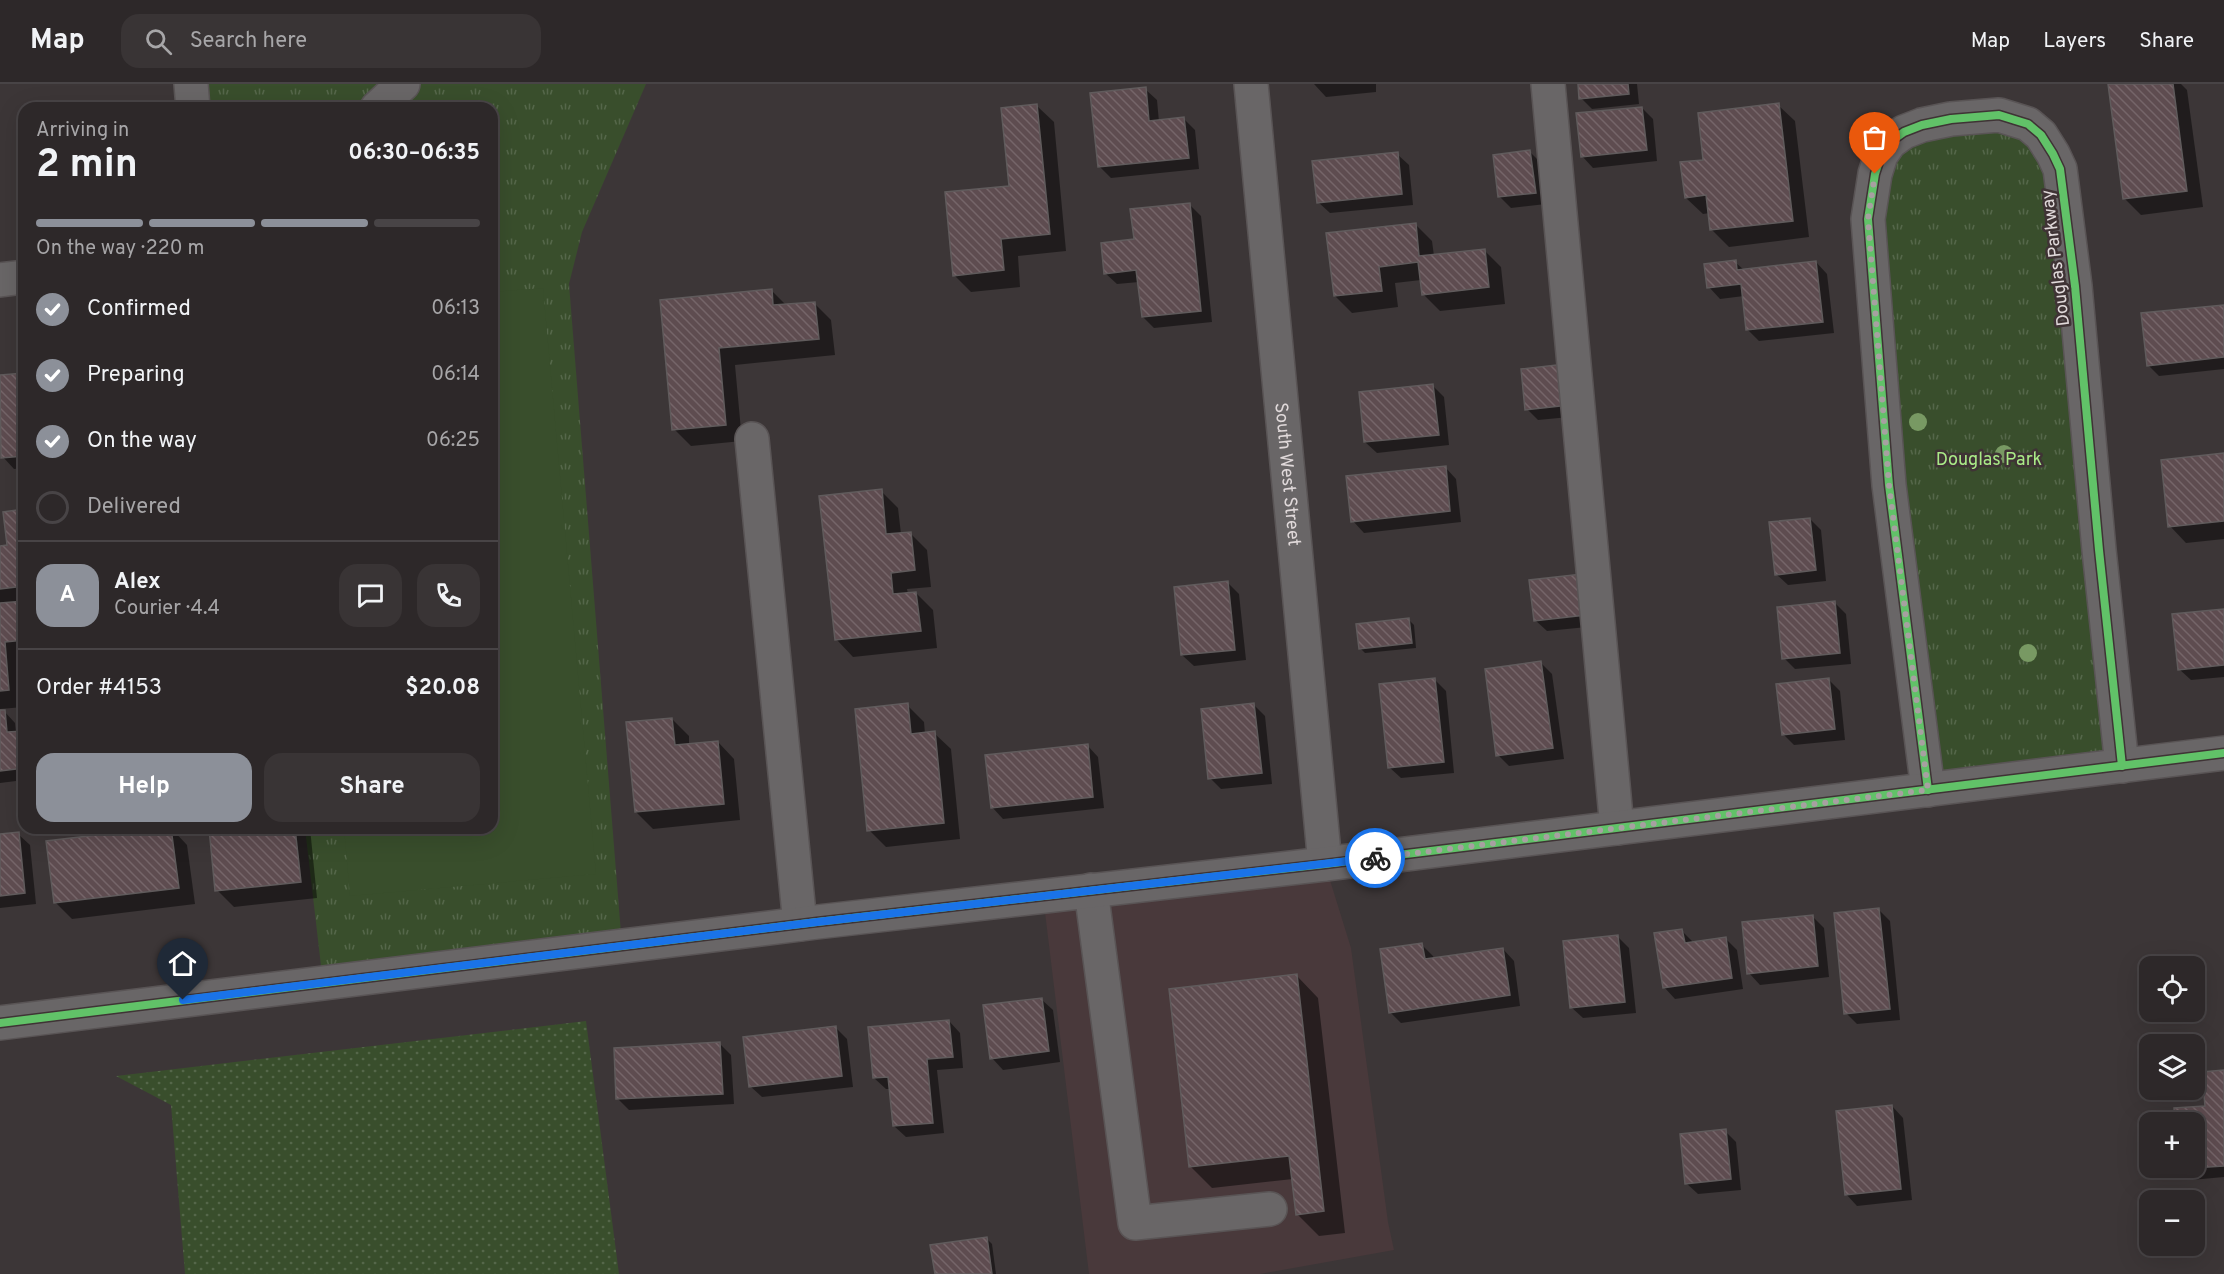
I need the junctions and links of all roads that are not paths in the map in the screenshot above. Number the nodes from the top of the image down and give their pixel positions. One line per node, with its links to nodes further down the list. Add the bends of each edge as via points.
1 (191, 84): 5 (street)
2 (403, 84): 6 (street)
3 (1251, 84): 14 (street, South West Street)
4 (1548, 84): 13 (street)
5 (192, 102)
6 (384, 102)
7 (18, 278): 8 (street)
8 (0, 280)
9 (752, 439): 16 (street)
10 (2224, 753): 11 (street)
11 (2122, 766): 12 (street); 12 (street, Douglas Parkway, via 2060,169 2041,135 2028,124 1999,115 1950,119 1922,125 1890,142 1875,174 1868,219 1889,485)
12 (1928, 790): 13 (street)
13 (1617, 828): 14 (street)
14 (1325, 864): 15 (street)
15 (1091, 890): 16 (street); 18 (street, via 1135,1223)
16 (800, 924): 17 (street)
17 (0, 1023)
18 (1270, 1209)

